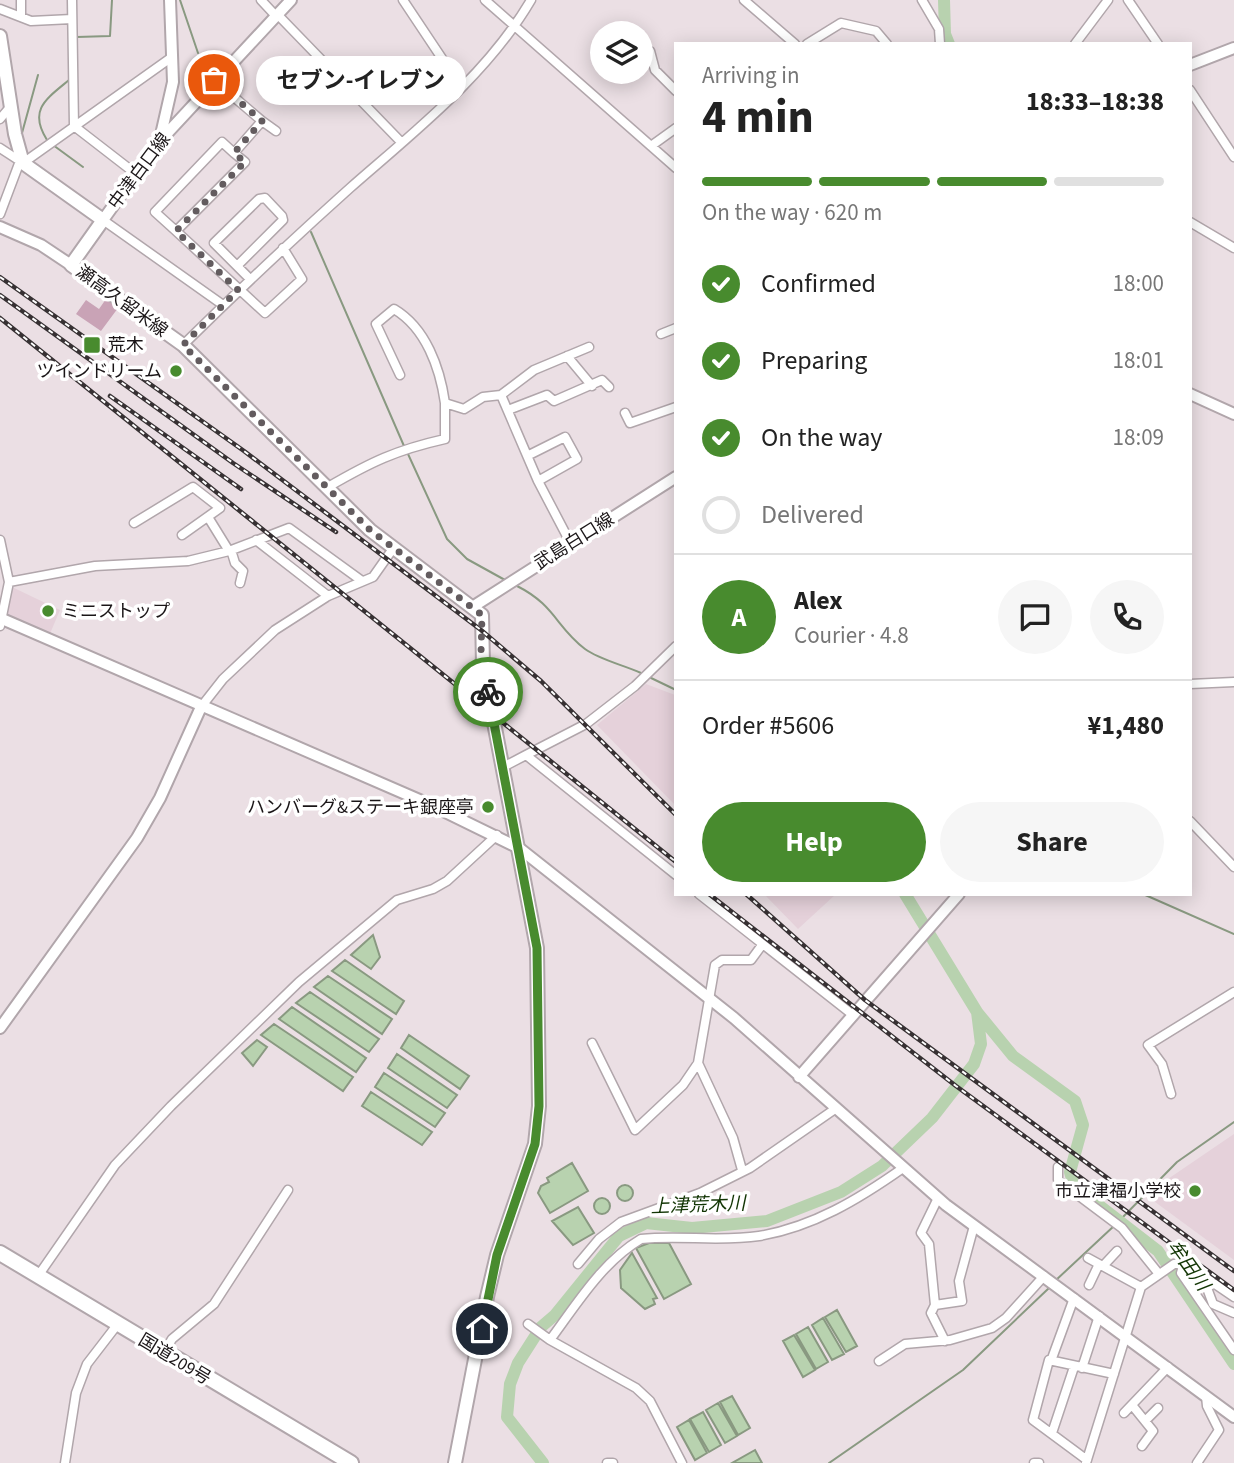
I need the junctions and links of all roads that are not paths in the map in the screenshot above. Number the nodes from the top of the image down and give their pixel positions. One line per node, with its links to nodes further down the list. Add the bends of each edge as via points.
1 (21, 0): 15 (street)
2 (72, 0): 16 (street)
3 (170, 0): 26 (street)
4 (261, 0): 14 (street)
5 (290, 0): 14 (street, 中津白口線)
6 (404, 0): 30 (street)
7 (485, 0): 17 (street)
8 (531, 0): 17 (street, 瀬高久留米線)
9 (744, 0): 19 (street)
10 (922, 0): 22 (street, via 939,29)
11 (1108, 0): 23 (street)
12 (1128, 0): 24 (street)
13 (0, 9): 15 (street)
14 (276, 15): 29 (street, 中津白口線); 42 (street)
15 (21, 16): 16 (street, via 32,21)
16 (72, 19): 38 (street)
17 (515, 27): 30 (street, 瀬高久留米線); 43 (street)
18 (0, 36): 33 (main road)
19 (793, 42)
20 (810, 42): 21 (street, via 841,23 876,31)
21 (885, 42)
22 (940, 42)
23 (1076, 42)
24 (1157, 42)
25 (1234, 48): 28 (street)
26 (172, 57): 34 (street); 38 (street)
27 (653, 62): 31 (street)
28 (1192, 64)
29 (214, 80): 35 (street, 中津白口線); 37 (street)
30 (461, 87): 42 (street, 瀬高久留米線)
31 (674, 89)
32 (1192, 93): 46 (street)
33 (11, 107): 36 (street); 47 (main road)
34 (168, 111): 35 (street); 41 (street)
35 (180, 118): 41 (street, 中津白口線)
36 (0, 119)
37 (262, 121): 40 (street); 45 (street)
38 (74, 126): 47 (street); 49 (street)
39 (674, 129): 43 (street)
40 (275, 131)
41 (159, 142): 49 (street, 中津白口線)
42 (401, 142): 55 (street, 瀬高久留米線)
43 (651, 146): 48 (street)
44 (0, 148): 47 (street)
45 (234, 153): 54 (street, via 245,162); 54 (street, via 222,142 155,212)
46 (1234, 157)
47 (21, 162): 50 (street); 51 (main road)
48 (674, 166)
49 (136, 174): 51 (street, 中津白口線)
50 (0, 214)
51 (103, 220): 57 (main road, 瀬高久留米線); 61 (street)
52 (1192, 223): 56 (street)
53 (0, 227): 57 (street, via 41,244)
54 (176, 231): 60 (street)
55 (283, 247): 59 (street, 瀬高久留米線); 60 (street, via 302,279 265,313)
56 (1234, 247)
57 (71, 265): 64 (main road, 瀬高久留米線)
58 (237, 266): 58 (street, via 283,220 265,198 214,243); 59 (street)
59 (250, 279): 60 (street, 瀬高久留米線)
60 (238, 290): 61 (street, 瀬高久留米線)
61 (223, 305): 64 (street, 瀬高久留米線)
62 (674, 329): 63 (street)
63 (662, 334)
64 (183, 345): 80 (main road, 瀬高久留米線)
65 (589, 347): 66 (street)
66 (568, 356): 68 (street); 70 (street, via 534,370)
67 (400, 375): 72 (street, via 376,324 394,309 418,327 442,379)
68 (592, 386): 69 (street, via 602,380); 74 (street, via 554,401 547,395)
69 (609, 387)
70 (501, 395): 72 (street, via 483,397 464,409); 74 (street)
71 (1192, 395): 76 (street)
72 (444, 403): 80 (street, via 445,439 391,453)
73 (674, 408): 75 (street, via 630,423)
74 (508, 410): 77 (street)
75 (625, 413)
76 (1234, 414)
77 (529, 455): 79 (street); 79 (street, via 565,437 577,459)
78 (674, 478): 86 (street, 武島白口線)
79 (538, 481): 86 (street)
80 (328, 487): 88 (main road, 瀬高久留米線)
81 (208, 517): 82 (street, via 220,508 193,487); 83 (street); 87 (street)
82 (134, 523)
83 (182, 535)
84 (0, 540): 90 (street)
85 (256, 540): 87 (street); 89 (street, via 294,529); 92 (street)
86 (571, 544): 93 (street, 武島白口線)
87 (230, 550): 90 (street, via 170,563 95,566); 91 (street, via 234,563 243,570)
88 (393, 550): 89 (street, via 373,577); 93 (main road, 瀬高久留米線)
89 (362, 581): 92 (street)
90 (9, 582): 94 (street)
91 (240, 583)
92 (328, 596): 98 (street, via 269,635)
93 (474, 606): 100 (main road, via 482,615 481,653)
94 (1, 621): 98 (street)
95 (674, 648): 99 (street, via 586,724)
96 (1234, 682): 97 (street)
97 (1192, 684)
98 (201, 707): 102 (street); 112 (street, via 137,838)
99 (526, 755): 100 (street); 105 (street)
100 (503, 767): 103 (main road)
101 (1192, 823): 104 (street)
102 (497, 835): 103 (street); 131 (street, via 447,881 397,900 299,982 115,1165)
103 (519, 848): 110 (street); 164 (main road, via 537,948 539,1106 535,1144 492,1276)
104 (1234, 867)
105 (674, 873)
106 (702, 896): 108 (street)
107 (957, 896): 111 (street)
108 (762, 944): 110 (street, via 751,960 718,962); 111 (street)
109 (1234, 992): 116 (street, via 1148,1045 1162,1064)
110 (711, 999): 114 (street); 115 (street)
111 (853, 1015): 115 (street)
112 (0, 1028)
113 (592, 1044): 114 (street, via 635,1130)
114 (698, 1063): 120 (street)
115 (799, 1077): 117 (street)
116 (1171, 1094)
117 (835, 1109): 119 (street); 120 (street)
118 (1058, 1167): 130 (street, via 1058,1180 1122,1228)
119 (903, 1168): 122 (street); 144 (street, via 828,1215 760,1236 641,1239 625,1248 595,1280)
120 (742, 1170): 128 (street, via 700,1193 621,1222)
121 (288, 1190): 147 (street, via 214,1304 173,1339)
122 (938, 1198): 123 (street); 138 (street, via 921,1233 929,1244)
123 (974, 1226): 132 (street); 138 (street, via 959,1281 962,1301)
124 (1117, 1251): 129 (street)
125 (0, 1253): 131 (highway, 国道209号)
126 (1088, 1258): 129 (street)
127 (1184, 1263): 130 (street); 133 (street); 146 (street, via 1181,1273)
128 (578, 1264)
129 (1101, 1265): 134 (street); 135 (street)
130 (1159, 1274): 135 (street)
131 (38, 1276): 142 (highway, 国道209号)
132 (1044, 1276): 137 (street); 145 (street, via 1015,1310 992,1328)
133 (1211, 1281): 136 (street); 139 (street, via 1207,1288 1213,1304)
134 (1089, 1285)
135 (1141, 1287): 143 (street)
136 (1234, 1297)
137 (1074, 1298): 140 (street); 149 (street)
138 (934, 1305): 145 (street, via 931,1313)
139 (1234, 1313)
140 (1099, 1317): 143 (street); 151 (street)
141 (528, 1324): 144 (street)
142 (117, 1325): 147 (highway, 国道209号); 162 (street, via 87,1364 76,1393)
143 (1126, 1336): 150 (street); 152 (street)
144 (550, 1340): 165 (street, via 636,1388 650,1401)
145 (945, 1341): 148 (street, via 905,1344)
146 (1234, 1350)
147 (165, 1352): 163 (highway, 国道209号)
148 (879, 1361)
149 (1051, 1361): 151 (street); 159 (street, via 1032,1420)
150 (1168, 1367): 153 (street); 154 (street)
151 (1078, 1368): 152 (street); 159 (street)
152 (1114, 1374): 161 (street)
153 (1206, 1396): 157 (street); 168 (street, via 1219,1430)
154 (1132, 1405): 156 (street); 158 (street)
155 (1157, 1408): 158 (street)
156 (1124, 1413)
157 (1234, 1417)
158 (1144, 1421): 160 (street, via 1153,1430)
159 (1052, 1433): 161 (street)
160 (1142, 1446)
161 (1087, 1462)
162 (65, 1463)
163 (351, 1463)
164 (455, 1463)
165 (682, 1463)
166 (1034, 1463): 167 (street)
167 (1039, 1463)
168 (1197, 1463)

